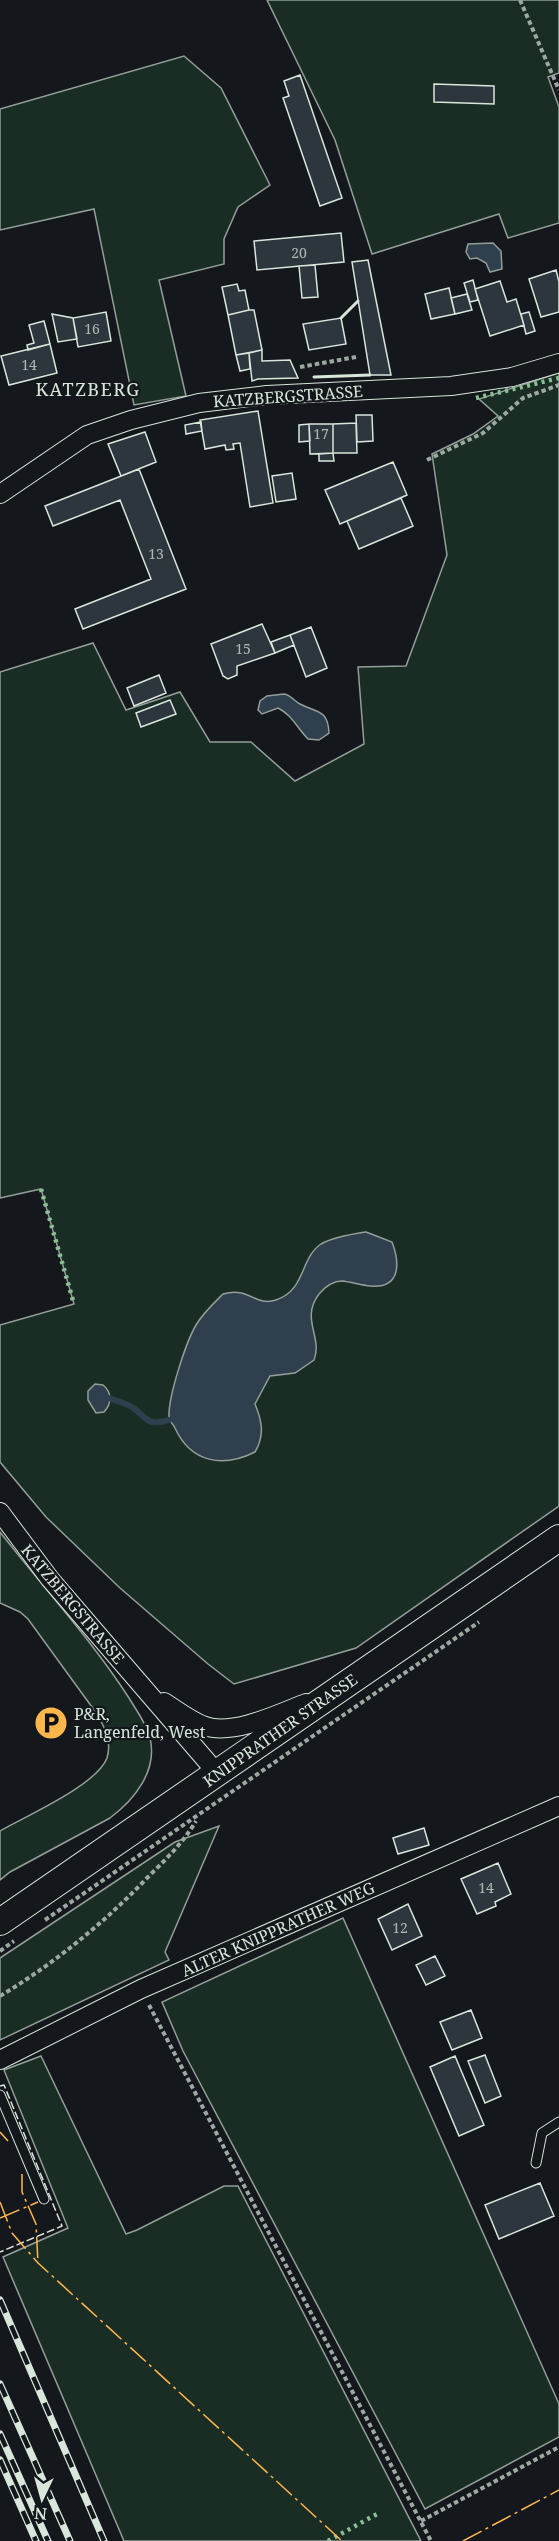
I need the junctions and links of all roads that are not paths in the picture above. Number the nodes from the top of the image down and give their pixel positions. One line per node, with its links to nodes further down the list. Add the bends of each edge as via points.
1 (559, 363): 2 (street, KATZBERGSTRASSE, via 512,377 451,386 267,395 199,403 87,435)
2 (0, 494)
3 (0, 1512): 6 (street, KATZBERGSTRASSE, via 51,1579)
4 (559, 1538): 5 (main road, KNIPPRATHER STRASSE)
5 (335, 1691): 6 (street, KATZBERGSTRASSE, via 251,1724 225,1728 206,1727); 7 (main road, KNIPPRATHER STRASSE)
6 (150, 1694): 7 (street, KATZBERGSTRASSE)
7 (217, 1773): 9 (main road, KNIPPRATHER STRASSE)
8 (559, 1806): 10 (street, ALTER KNIPPRATHER WEG, via 141,1989)
9 (9, 1930)
10 (0, 2060)
11 (0, 2095): 12 (lane)
12 (5, 2118): 15 (lane)
13 (559, 2121): 14 (lane, via 542,2133)
14 (536, 2163)
15 (44, 2199)

